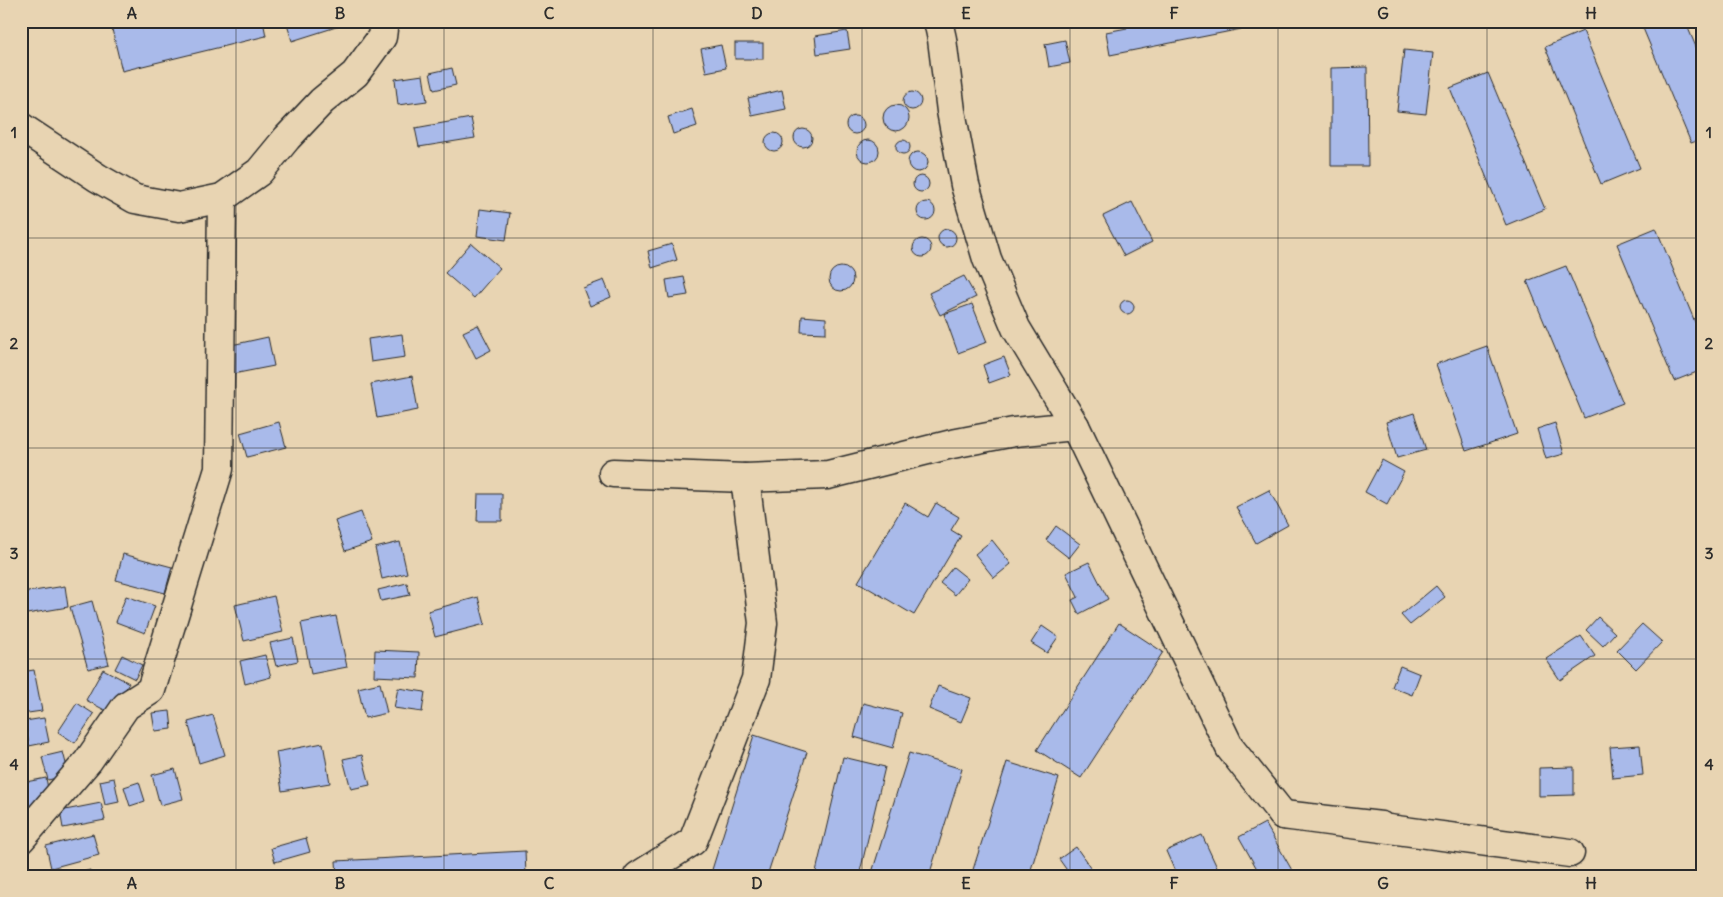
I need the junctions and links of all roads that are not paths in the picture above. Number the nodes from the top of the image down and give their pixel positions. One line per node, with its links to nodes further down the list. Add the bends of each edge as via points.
1 (384, 21): 4 (street, via 382,37 355,74 322,101 258,172)
2 (938, 21): 5 (street, via 965,185 987,258 1016,328)
3 (21, 127): 4 (street, via 135,199 179,207)
4 (222, 198): 10 (street, via 219,469 151,690 126,706 88,760)
5 (1075, 426): 7 (street, via 1005,433 828,475); 8 (street, via 1230,748)
6 (613, 473): 7 (street)
7 (745, 478): 12 (street, via 762,623 756,679 693,841)
8 (1283, 815): 9 (street); 11 (street)
9 (1381, 826)
10 (21, 839)
11 (1570, 853)
12 (638, 876)

